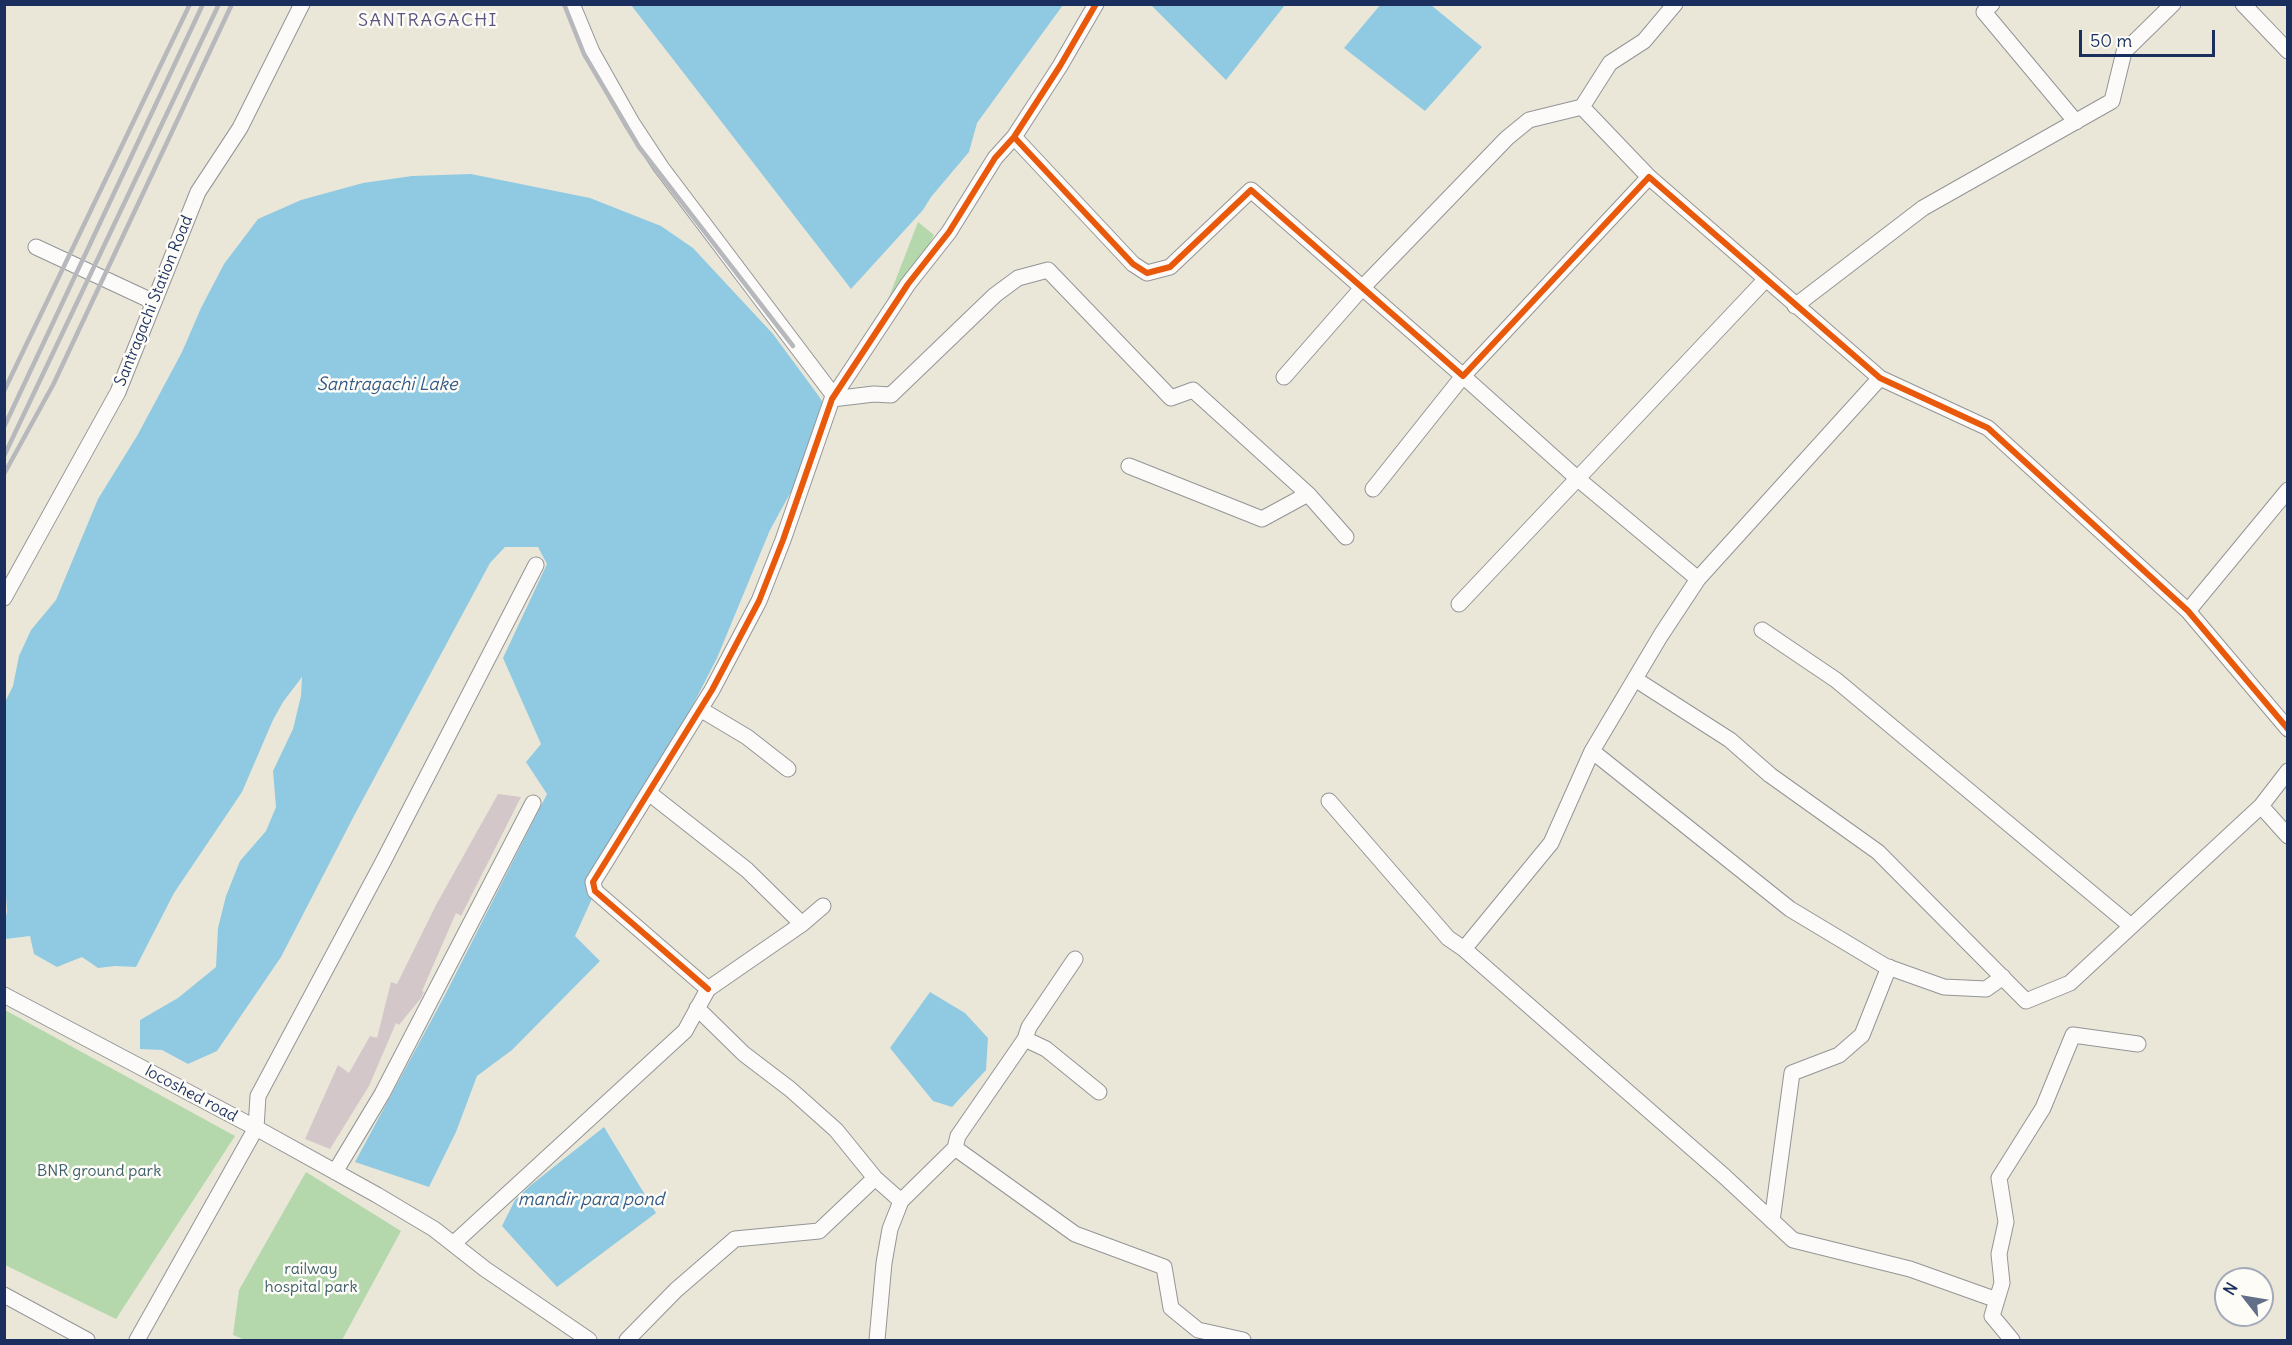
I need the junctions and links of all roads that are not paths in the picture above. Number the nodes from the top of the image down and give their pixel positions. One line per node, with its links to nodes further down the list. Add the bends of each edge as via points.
1 (302, 4): 16 (street, Santragachi Station Road, via 240,128 198,192)
2 (572, 4): 21 (street, via 592,52 661,167)
3 (1096, 4): 11 (street)
4 (1675, 4): 9 (street, via 1644,41 1610,63)
5 (1992, 4): 10 (street, via 1984,12)
6 (2173, 4): 10 (street, via 2124,52 2112,101)
7 (2243, 4): 8 (street)
8 (2288, 51)
9 (1582, 107): 12 (street); 15 (street, via 1529,120 1507,138)
10 (2076, 122): 17 (street, via 1923,208)
11 (1014, 137): 15 (street, via 1132,264 1147,273 1170,267 1251,190); 21 (street, via 995,158 950,232 908,284)
12 (1649, 177): 14 (street); 18 (street)
13 (36, 248): 16 (street)
14 (1766, 279): 17 (street); 23 (street)
15 (1362, 288): 18 (street); 19 (street)
16 (154, 302): 30 (street, Santragachi Station Road, via 118,392)
17 (1796, 306): 20 (street)
18 (1463, 376): 23 (street); 24 (street)
19 (1284, 377)
20 (1880, 378): 29 (street); 32 (street, via 1988,428)
21 (833, 397): 26 (street, via 891,395 995,295 1018,278 1048,270 1171,398 1193,390); 35 (street, via 759,601)
22 (1129, 466): 26 (street, via 1262,519)
23 (1578, 479): 29 (street); 31 (street)
24 (1373, 489)
25 (2288, 490): 32 (street)
26 (1308, 494): 27 (street)
27 (1346, 537)
28 (536, 565): 58 (street, via 258,1096)
29 (1698, 579): 34 (street)
30 (4, 598)
31 (1459, 604)
32 (2188, 611): 36 (street)
33 (1762, 630): 47 (street, via 1836,680)
34 (1635, 679): 37 (street); 51 (street, via 1730,740 1770,775 1878,852)
35 (700, 709): 38 (street, via 747,737); 40 (street)
36 (2288, 729)
37 (1592, 751): 48 (street, via 1551,843); 50 (street, via 1790,909)
38 (788, 769)
39 (2288, 771): 43 (street)
40 (648, 794): 46 (street, via 747,870); 52 (street, via 593,882 595,891)
41 (1329, 801): 48 (street, via 1448,938)
42 (533, 803): 60 (street, via 382,1094)
43 (2261, 806): 44 (street); 47 (street)
44 (2288, 836)
45 (823, 906): 46 (street)
46 (802, 924): 52 (street)
47 (2131, 926): 51 (street, via 2070,983 2026,1001)
48 (1464, 949): 63 (street)
49 (1075, 959): 55 (street)
50 (1889, 967): 51 (street, via 1944,987 1986,989); 63 (street, via 1862,1035 1839,1055 1792,1073)
51 (2003, 977)
52 (708, 989): 54 (street)
53 (4, 995): 58 (street, locoshed road)
54 (697, 1008): 61 (street, via 744,1054 836,1130); 64 (street, via 685,1031)
55 (1025, 1039): 57 (street, via 1046,1049); 59 (street, via 958,1136)
56 (2138, 1044): 66 (street, via 2073,1035 2043,1108 1999,1178 2006,1222 1999,1254 2002,1283)
57 (1099, 1092)
58 (256, 1128): 60 (street, locoshed road); 69 (street)
59 (955, 1148): 62 (street); 72 (street, via 1075,1234 1164,1267 1171,1308 1198,1330)
60 (335, 1172): 64 (street, locoshed road, via 377,1194)
61 (875, 1178): 62 (street); 71 (street, via 819,1231 735,1239 676,1290)
62 (902, 1201): 67 (street, via 890,1229 886,1252)
63 (1772, 1221): 66 (street, via 1792,1240 1910,1269)
64 (453, 1244): 70 (street, locoshed road)
65 (4, 1295): 68 (street)
66 (1997, 1299): 73 (street, via 1992,1316)
67 (881, 1339)
68 (87, 1341)
69 (136, 1341)
70 (589, 1341)
71 (627, 1341)
72 (1243, 1341)
73 (2012, 1341)

